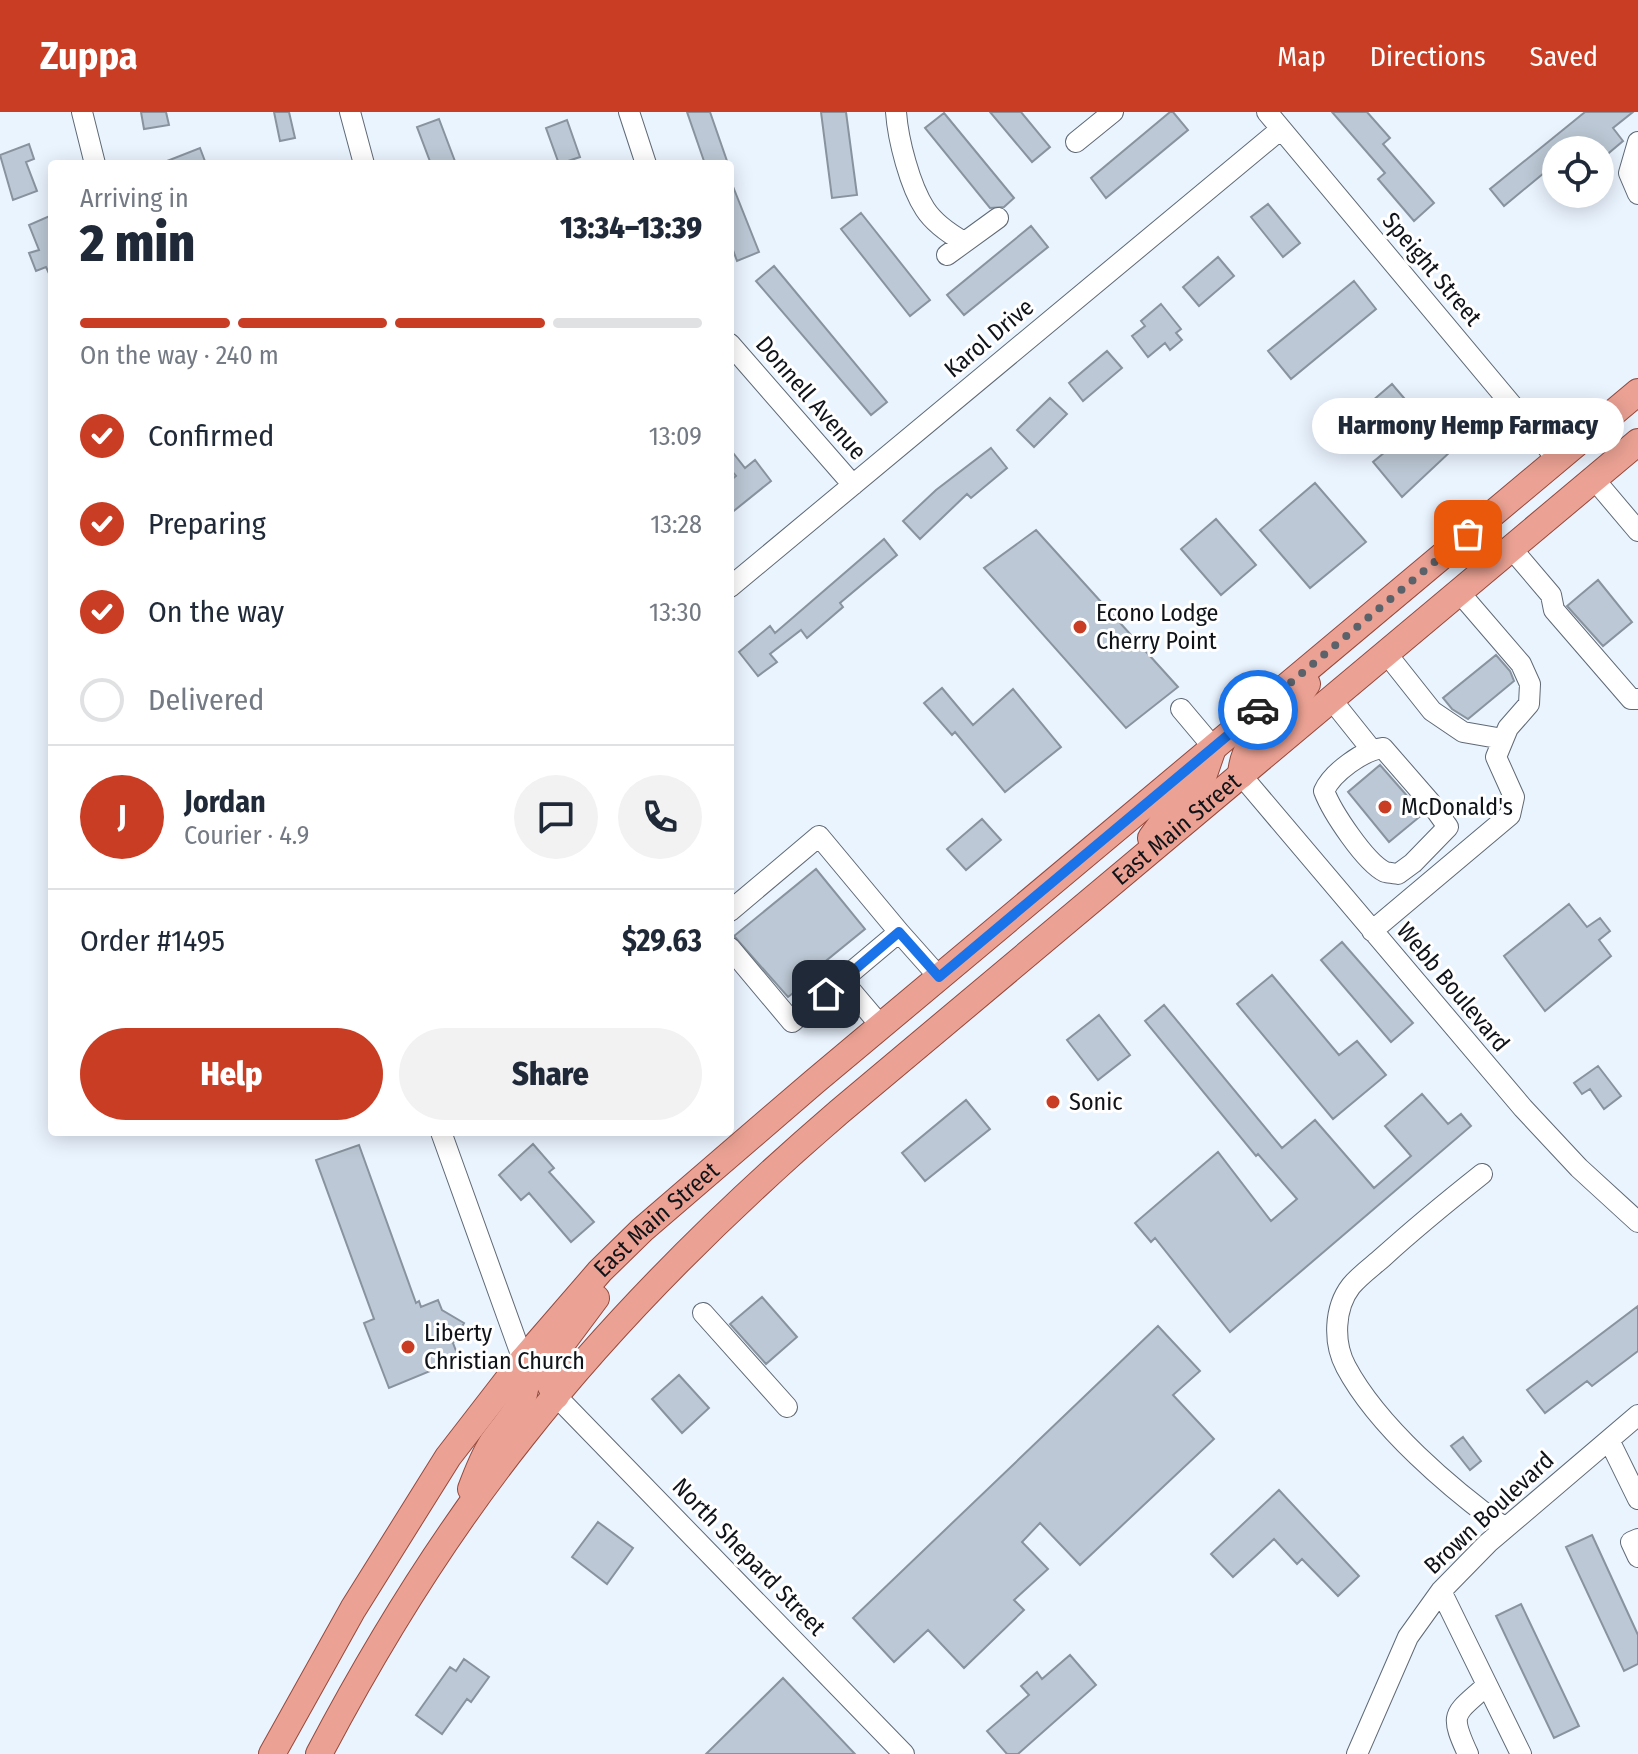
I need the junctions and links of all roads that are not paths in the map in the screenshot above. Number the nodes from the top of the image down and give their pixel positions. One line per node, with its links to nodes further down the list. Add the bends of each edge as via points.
1 (82, 112): 10 (street)
2 (350, 112): 11 (street)
3 (629, 112): 12 (street)
4 (896, 112): 15 (street, via 904,156 925,209)
5 (1267, 112): 7 (street, Speight Street)
6 (1098, 116): 8 (street)
7 (1281, 129): 20 (street, Speight Street); 22 (street, Karol Drive)
8 (1076, 142)
9 (1638, 142): 13 (street, via 1629,173)
10 (94, 160)
11 (363, 160)
12 (645, 160)
13 (1638, 194)
14 (998, 218): 15 (street)
15 (964, 242): 16 (street)
16 (947, 255)
17 (734, 349): 22 (street, Donnell Avenue)
18 (1638, 392): 20 (main road, East Main Street)
19 (1638, 442): 21 (main road, East Main Street)
20 (1557, 459): 27 (main road, East Main Street)
21 (1594, 479): 23 (street); 24 (main road, East Main Street)
22 (853, 485): 25 (street, Karol Drive)
23 (1638, 531)
24 (1511, 548): 26 (main road, East Main Street); 30 (street, via 1551,595 1554,610 1631,699)
25 (734, 584)
26 (1459, 592): 28 (main road, East Main Street); 32 (street, via 1521,664 1530,684 1529,704)
27 (1332, 648): 33 (main road, East Main Street); 35 (main road, via 1295,700 1251,740)
28 (1386, 653): 29 (main road, East Main Street); 32 (street, via 1432,711 1463,732)
29 (1331, 699): 34 (street); 35 (main road, East Main Street)
30 (1638, 699)
31 (1181, 709): 33 (street)
32 (1503, 739): 37 (street, via 1496,757 1514,797 1510,815)
33 (1213, 747): 38 (main road, via 1203,777 1166,816); 43 (main road, East Main Street)
34 (1371, 749): 36 (street, via 1383,748); 36 (street, via 1328,782 1324,791 1369,859 1398,874)
35 (1241, 775): 38 (main road, East Main Street); 40 (street, Webb Boulevard)
36 (1448, 827): 37 (street)
37 (1468, 851): 40 (street)
38 (1135, 863): 47 (main road, East Main Street)
39 (734, 908): 41 (street, via 819,836)
40 (1372, 931): 50 (street, Webb Boulevard, via 1550,1138)
41 (899, 932): 43 (street); 44 (street)
42 (734, 953): 44 (street, via 792,1022)
43 (939, 977): 45 (main road, East Main Street)
44 (842, 980): 45 (street)
45 (881, 1026): 46 (main road, East Main Street)
46 (814, 1082): 47 (main road); 51 (main road, East Main Street)
47 (839, 1112): 54 (main road, East Main Street, via 675,1263)
48 (442, 1136): 53 (street)
49 (1482, 1174): 59 (street, via 1351,1286 1336,1317 1345,1365 1369,1400 1465,1500)
50 (1638, 1222)
51 (642, 1230): 53 (main road, East Main Street); 54 (main road, via 549,1361 546,1377)
52 (703, 1313): 55 (street)
53 (523, 1360): 60 (main road, via 522,1402 482,1461); 65 (main road, East Main Street, via 415,1507)
54 (556, 1396): 60 (main road, East Main Street); 67 (street, North Shepard Street)
55 (787, 1407)
56 (1638, 1415): 57 (street, Brown Boulevard)
57 (1609, 1440): 58 (street); 59 (street, Brown Boulevard)
58 (1638, 1499)
59 (1505, 1528): 63 (street, Brown Boulevard)
60 (452, 1533): 66 (main road, East Main Street, via 388,1631)
61 (1638, 1539): 62 (street, via 1631,1542)
62 (1638, 1557)
63 (1441, 1591): 64 (street); 68 (street, Brown Boulevard, via 1408,1637)
64 (1487, 1685): 69 (street, via 1457,1712 1455,1726); 70 (street)
65 (272, 1754)
66 (319, 1754)
67 (904, 1754)
68 (1357, 1754)
69 (1468, 1754)
70 (1521, 1754)

